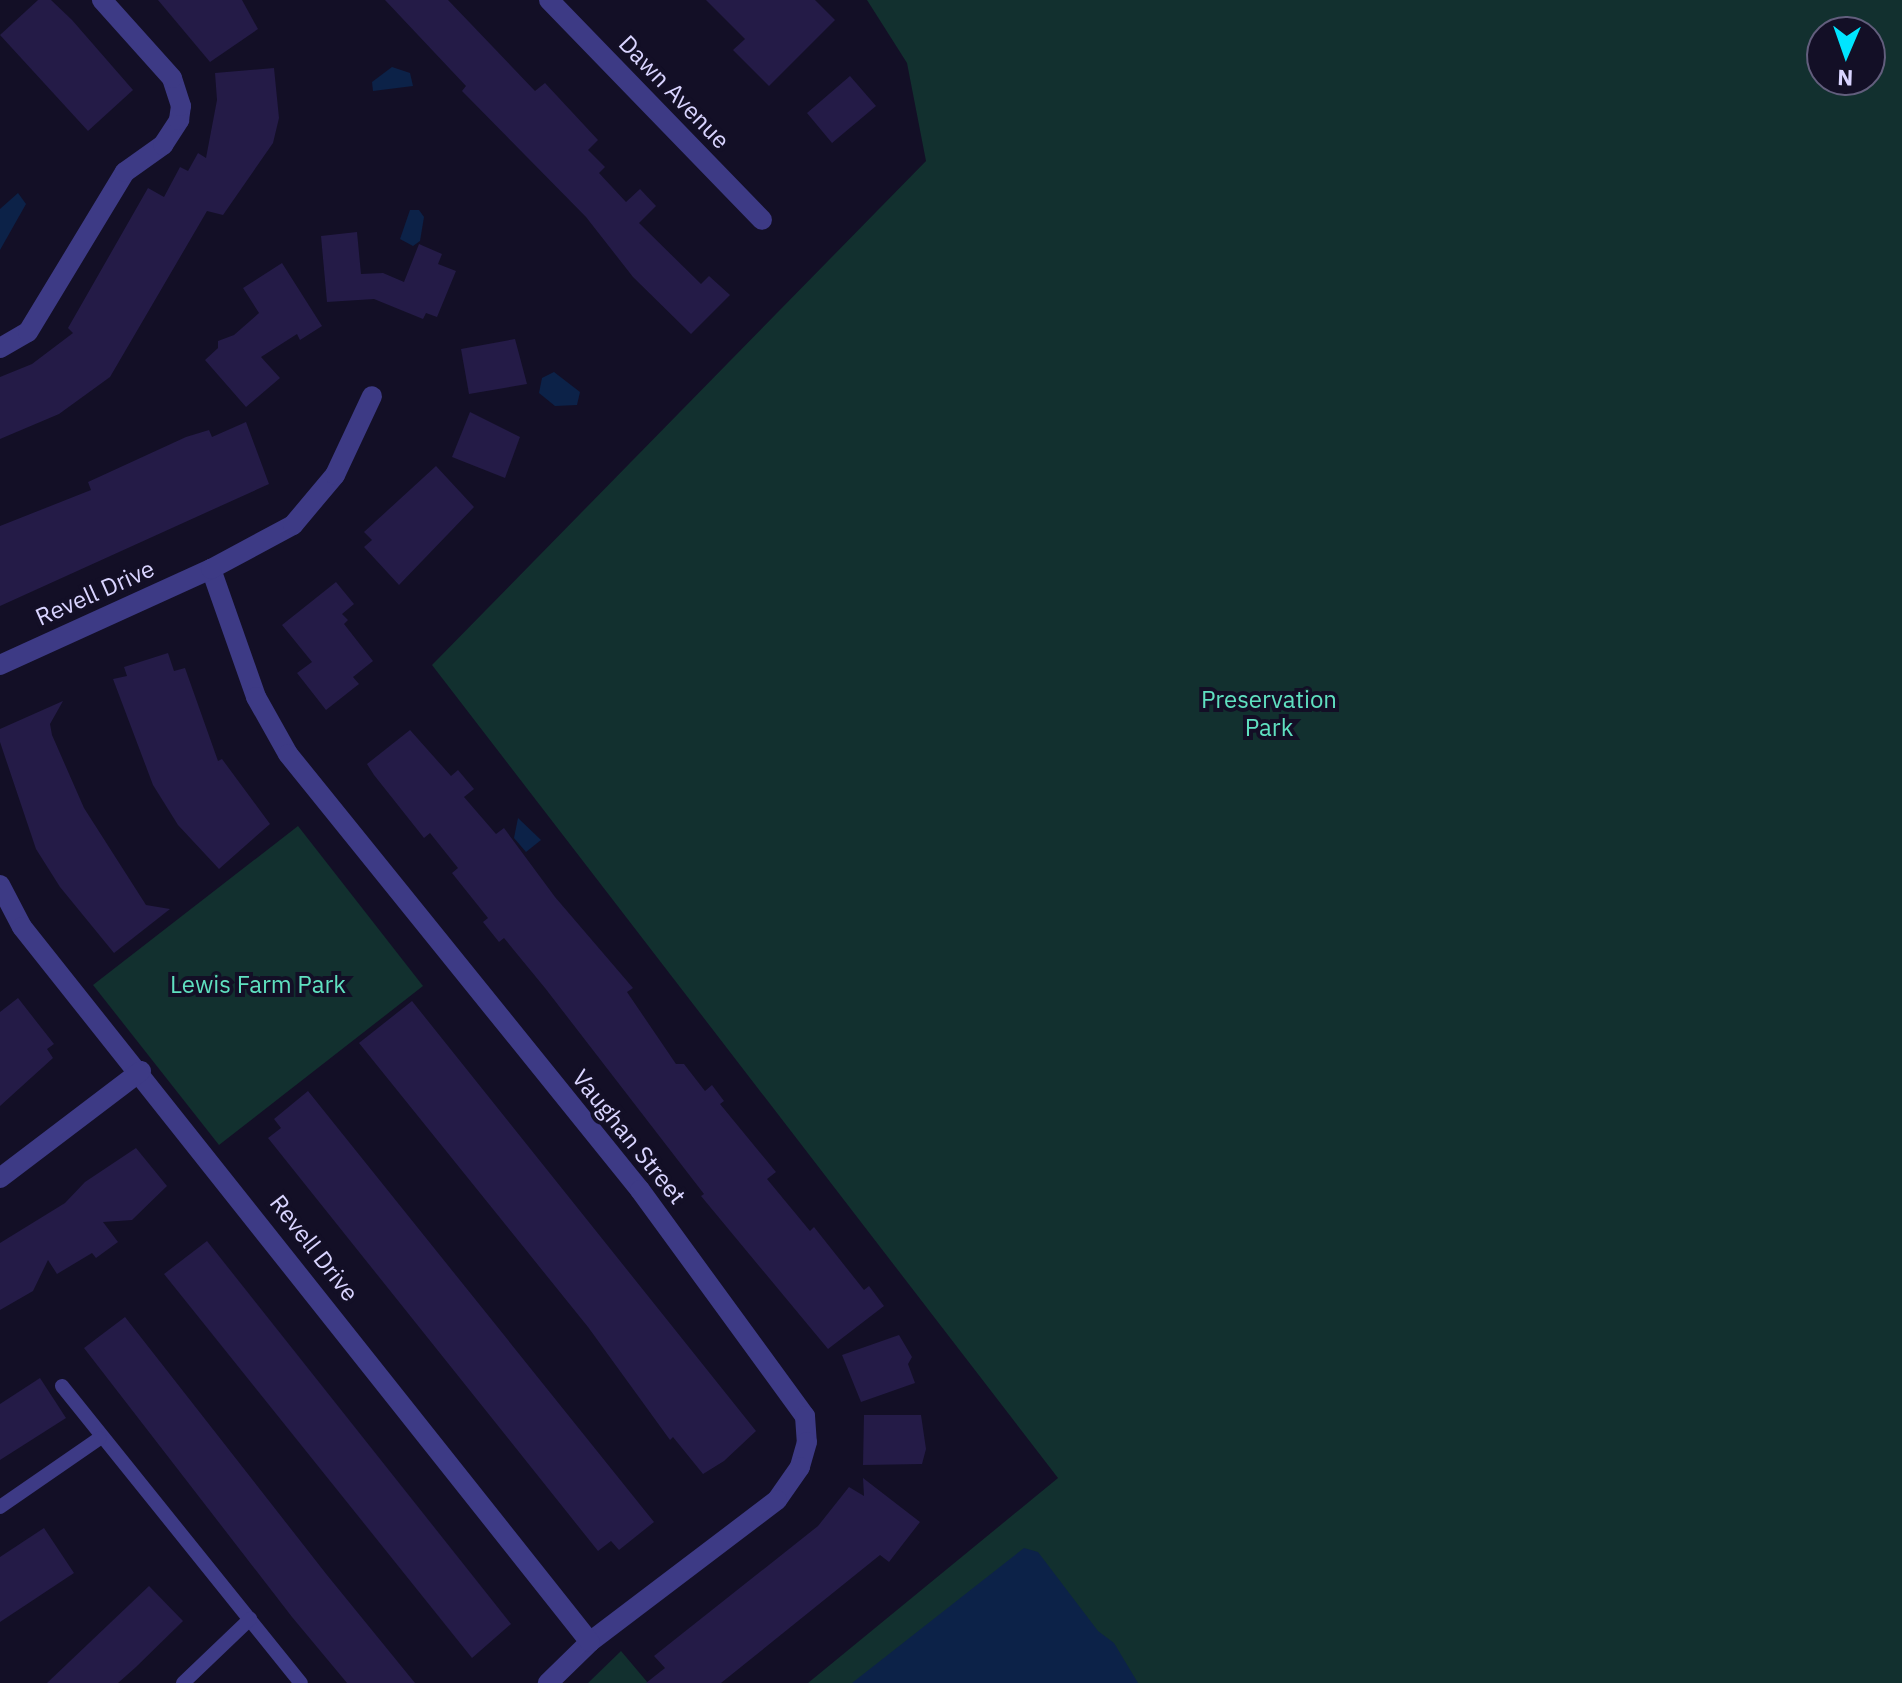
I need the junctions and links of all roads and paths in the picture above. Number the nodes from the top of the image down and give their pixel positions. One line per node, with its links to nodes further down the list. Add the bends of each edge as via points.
1 (102, 0): 4 (street, via 172,78 181,106 179,120 163,145 125,172 28,332)
2 (549, 0): 3 (street, Dawn Avenue)
3 (762, 220)
4 (0, 348)
5 (372, 396): 6 (street, Revell Drive, via 335,475 293,525)
6 (211, 569): 7 (street, Revell Drive); 15 (street, Vaughan Street, via 256,697 288,754 640,1190 805,1416 807,1442 800,1467 777,1500)
7 (0, 665)
8 (0, 885): 9 (street, Revell Drive, via 22,927)
9 (141, 1071): 10 (street); 15 (street, Revell Drive)
10 (0, 1178)
11 (62, 1386): 12 (lane)
12 (100, 1438): 13 (lane); 14 (lane)
13 (0, 1507)
14 (250, 1619): 16 (lane); 17 (lane)
15 (590, 1642): 18 (street, Vaughan Street)
16 (183, 1683)
17 (301, 1683)
18 (548, 1683)

